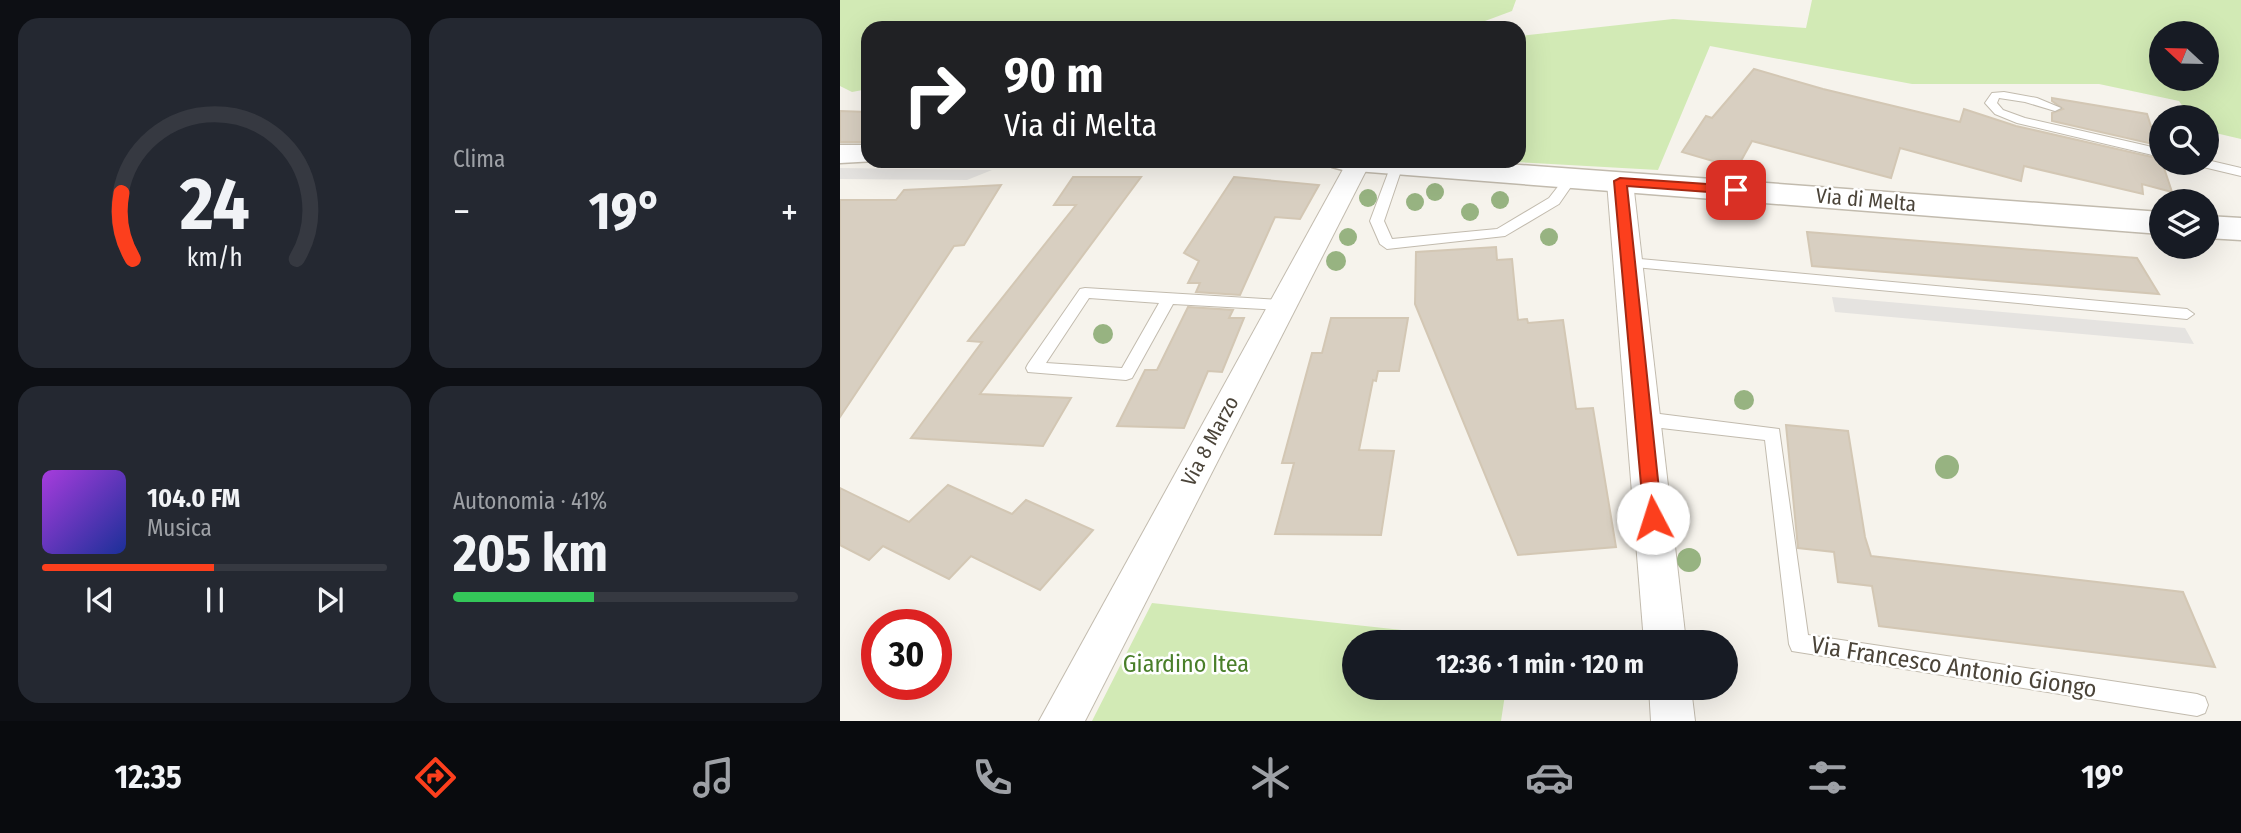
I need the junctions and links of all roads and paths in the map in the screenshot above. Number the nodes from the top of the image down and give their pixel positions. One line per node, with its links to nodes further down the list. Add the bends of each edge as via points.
1 (2055, 108): 2 (lane, via 2011,95 1996,95 1991,103 1998,112 2021,121)
2 (2149, 150)
3 (840, 154): 4 (street)
4 (861, 154)
5 (2219, 167): 9 (lane)
6 (1348, 168): 17 (street, Via 8 Marzo)
7 (1396, 168): 10 (lane, via 1377,221 1387,244 1500,233 1554,201)
8 (1437, 168): 10 (street, Via di Melta)
9 (2241, 172)
10 (1572, 178): 11 (street, Via di Melta)
11 (1620, 181): 12 (street, Via di Melta); 15 (street)
12 (2149, 222)
13 (2219, 228): 14 (street)
14 (2241, 229)
15 (1629, 263): 18 (lane); 19 (street)
16 (1169, 298): 16 (lane, via 1086,293 1034,368 1126,374); 17 (lane)
17 (1281, 305): 23 (street, Via 8 Marzo)
18 (2187, 314)
19 (1644, 419): 20 (street); 22 (lane, Via Francesco Antonio Giongo, via 1773,434 1799,644)
20 (1664, 630)
21 (1671, 700): 24 (street)
22 (2197, 705)
23 (1061, 721)
24 (1673, 721)

